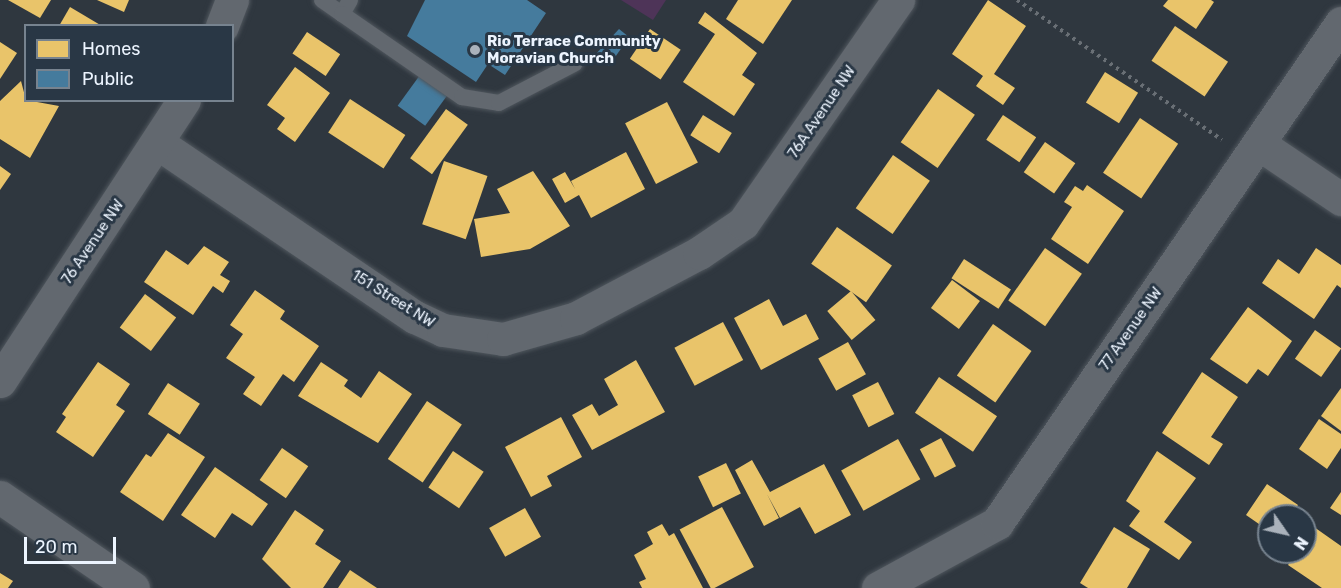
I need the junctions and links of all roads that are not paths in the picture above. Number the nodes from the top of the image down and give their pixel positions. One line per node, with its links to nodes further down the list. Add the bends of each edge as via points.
1 (232, 0): 6 (street)
2 (321, 0): 4 (lane)
3 (898, 0): 12 (street, 76A Avenue NW)
4 (346, 7): 7 (lane, via 462,97 499,103)
5 (1341, 23): 10 (street, 77 Avenue NW)
6 (223, 24)
7 (574, 64)
8 (183, 102): 9 (street, 76 Avenue NW)
9 (159, 144): 12 (street, 151 Street NW, via 415,317 471,336 503,339 576,318 699,253); 13 (street, 76 Avenue NW)
10 (1254, 152): 11 (street); 16 (street, 77 Avenue NW, via 997,523)
11 (1341, 199)
12 (743, 223)
13 (0, 381)
14 (0, 497): 15 (street)
15 (133, 588)
16 (878, 588)

